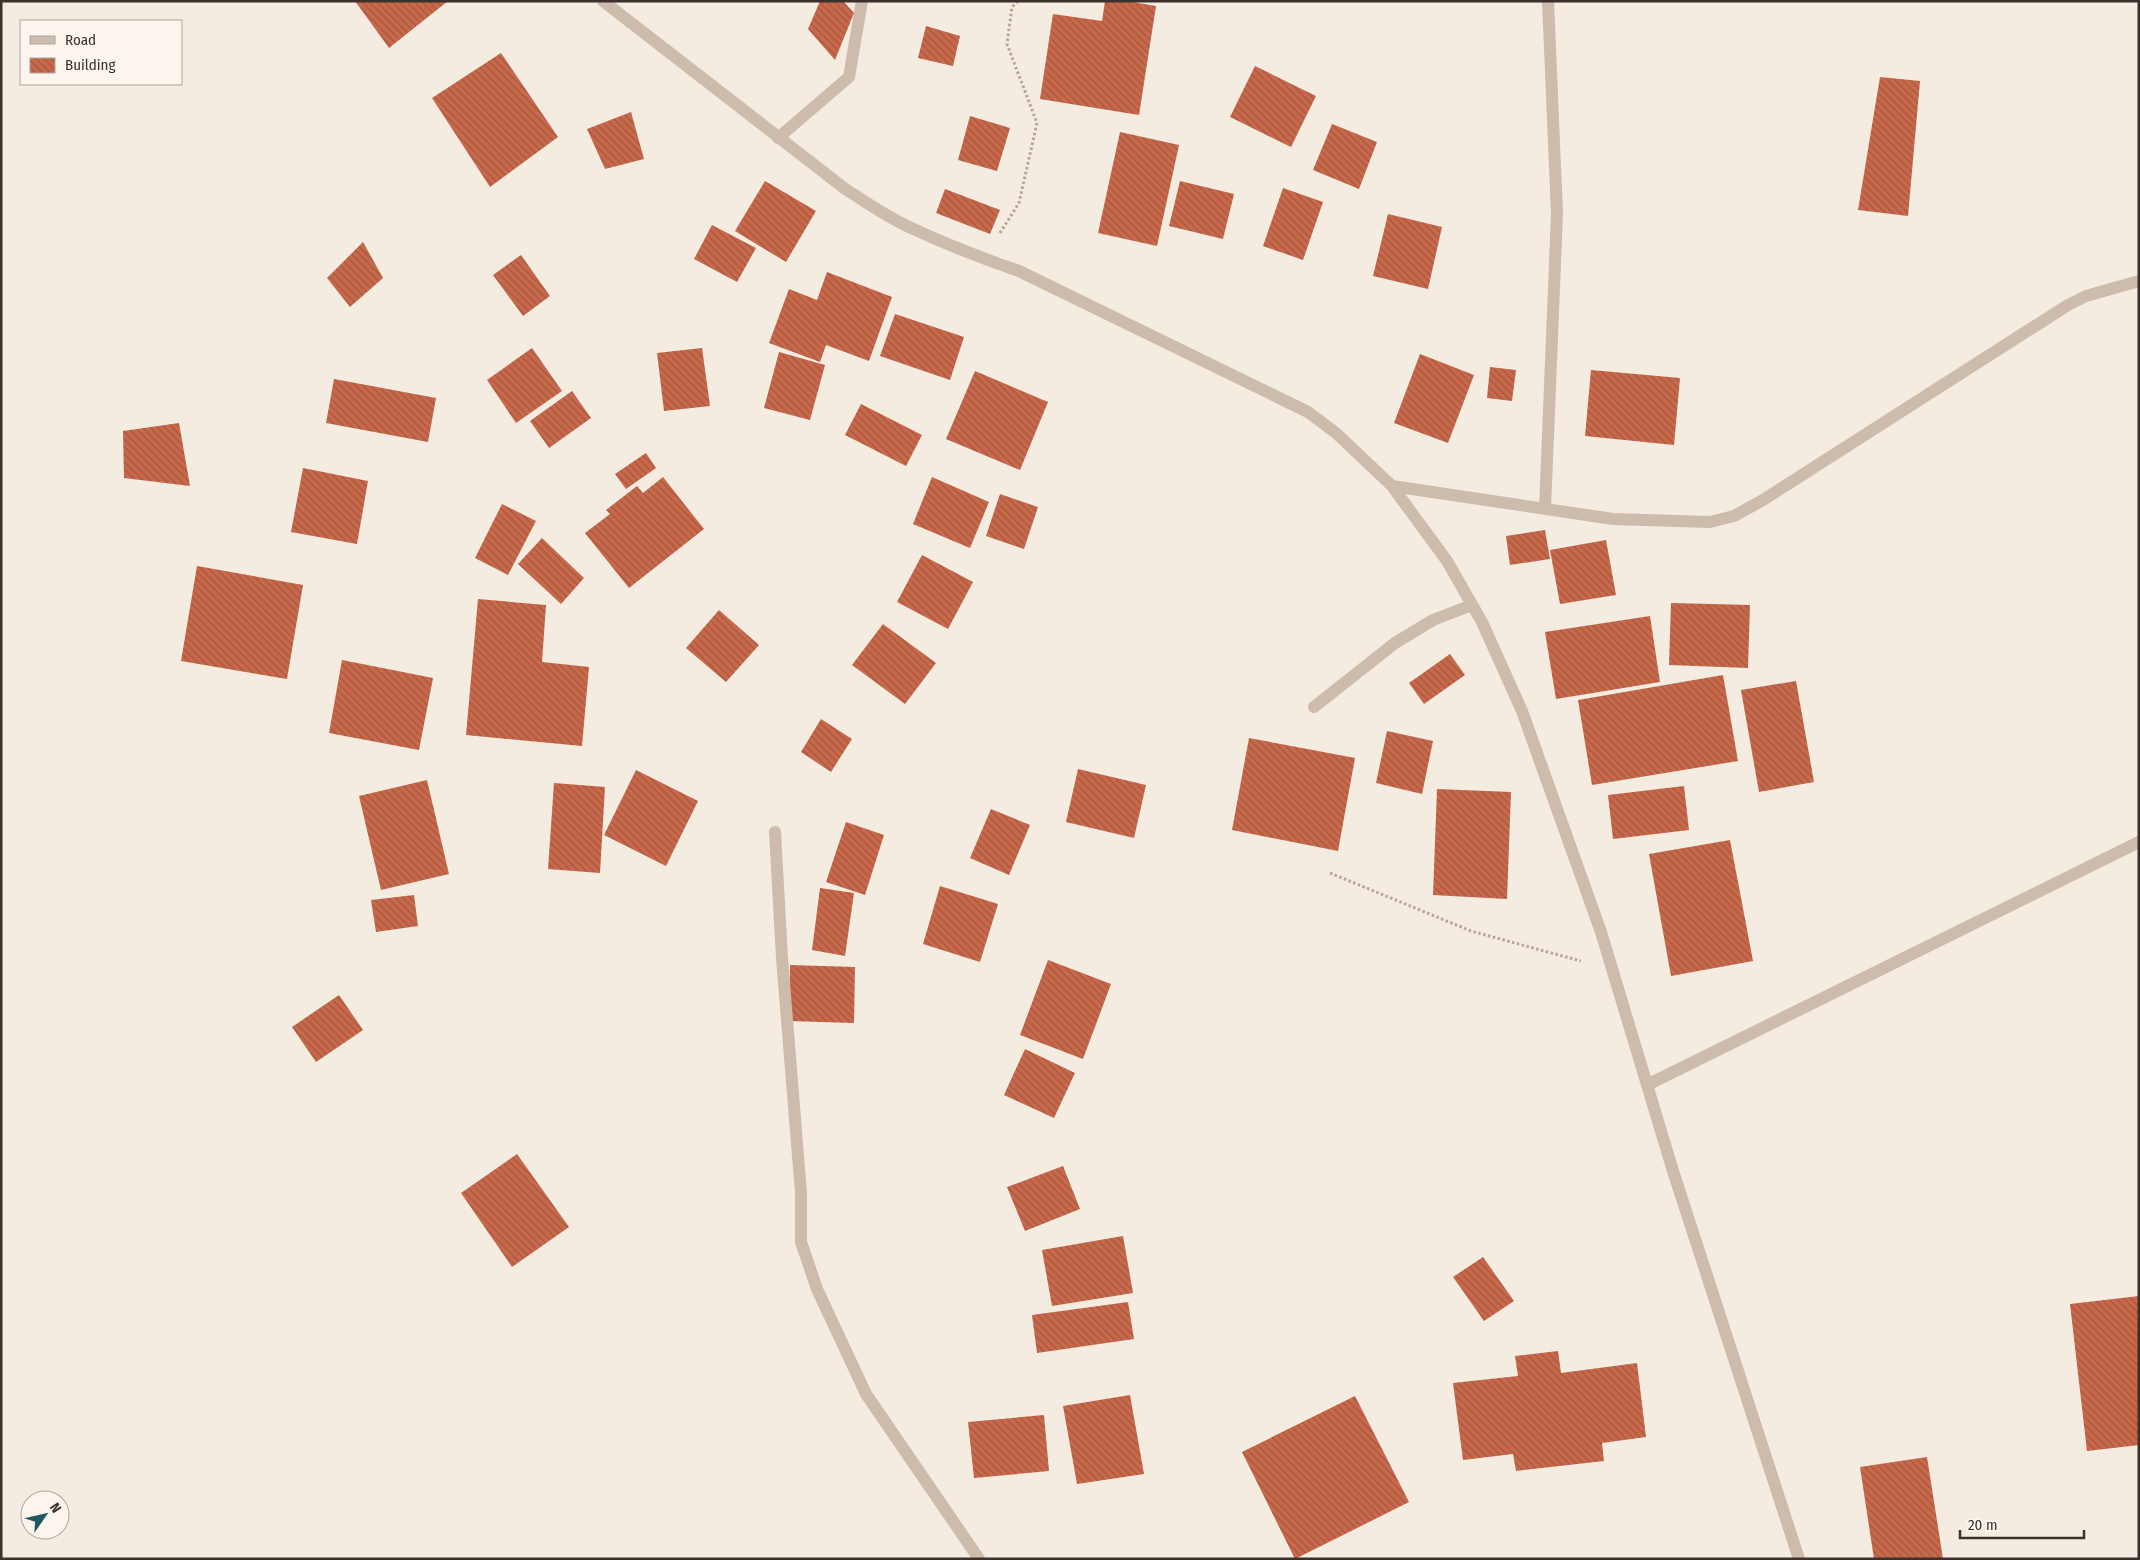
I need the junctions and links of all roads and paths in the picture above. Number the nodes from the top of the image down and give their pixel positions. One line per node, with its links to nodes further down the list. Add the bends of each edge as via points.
1 (603, 1): 5 (street)
2 (862, 1): 5 (street, via 849,78)
3 (1018, 1): 6 (path, via 1012,7 1007,44 1037,122 1019,203)
4 (1548, 1): 9 (street, via 1558,214)
5 (778, 138): 6 (street, via 844,188 906,226)
6 (984, 259): 8 (street, via 1019,271 1308,412 1336,433)
7 (2139, 281): 9 (street, via 2086,296 2068,305 1734,516 1710,522 1623,520)
8 (1392, 486): 9 (street); 10 (street, via 1447,561)
9 (1545, 509)
10 (1472, 606): 11 (street, via 1433,620 1395,644); 15 (street, via 1522,712)
11 (1314, 706)
12 (775, 832): 17 (street, via 801,1192 801,1242 817,1289 866,1394)
13 (2139, 842): 16 (street)
14 (1330, 873): 15 (path, via 1471,931 1586,963)
15 (1610, 962): 16 (street)
16 (1647, 1086): 18 (street)
17 (979, 1559)
18 (1799, 1559)

